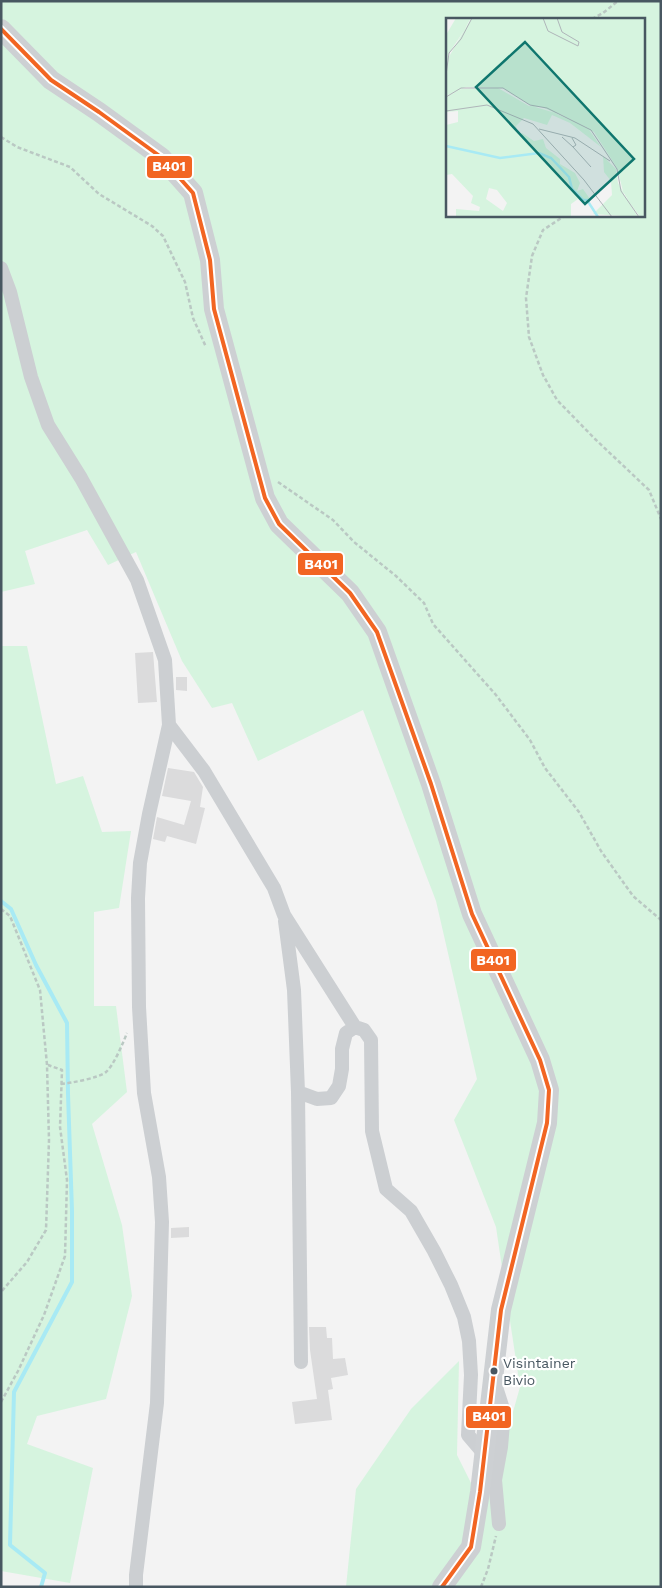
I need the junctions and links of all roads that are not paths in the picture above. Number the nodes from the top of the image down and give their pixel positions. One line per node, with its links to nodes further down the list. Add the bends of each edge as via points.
1 (1, 29): 8 (main road, via 52,80 161,157 193,193 210,260 214,309 265,498 279,524 350,593 376,632 431,784 472,914 540,1060 549,1090 547,1123 501,1310)
2 (1, 268): 3 (street, via 31,378 48,425 137,580 165,660)
3 (169, 725): 4 (street, via 204,771 271,882); 11 (street, via 147,822 138,898 144,1093 159,1177 162,1222 157,1403)
4 (284, 915): 5 (street); 6 (street, via 294,990)
5 (354, 1027): 6 (street, via 346,1033 339,1086 331,1098 316,1099); 9 (street, via 364,1030 371,1040 372,1131 386,1190 411,1212 443,1268 464,1317 471,1375 468,1435)
6 (298, 1092): 7 (street)
7 (301, 1362)
8 (493, 1377): 9 (main road); 10 (street, via 504,1412 495,1480)
9 (485, 1455): 12 (main road, via 471,1547)
10 (499, 1524)
11 (136, 1587)
12 (442, 1587)

